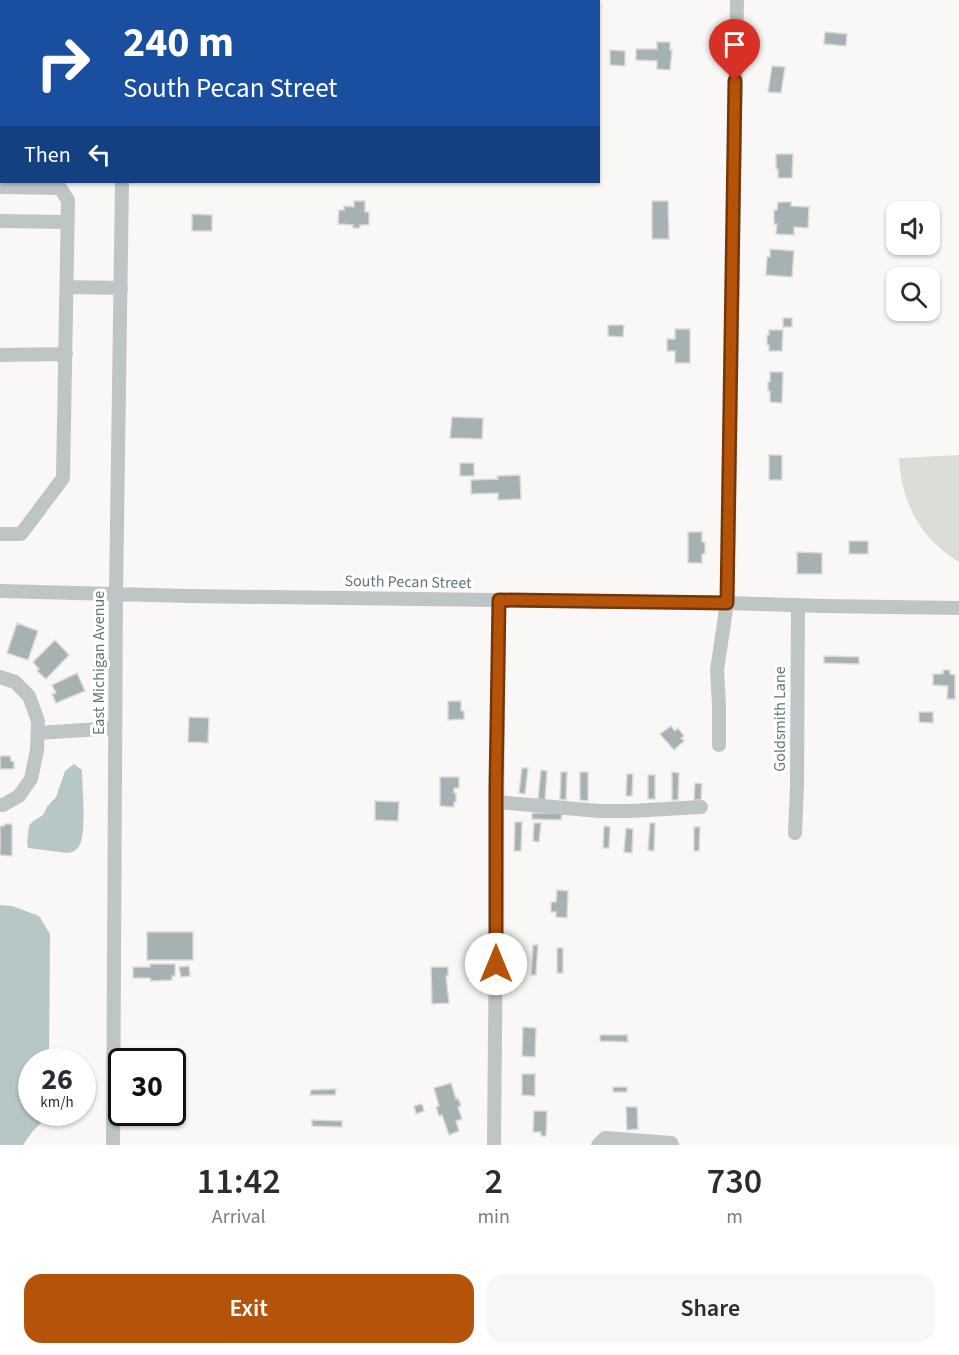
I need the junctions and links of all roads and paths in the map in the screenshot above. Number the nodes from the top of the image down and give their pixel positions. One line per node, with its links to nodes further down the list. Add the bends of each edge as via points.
1 (737, 0): 14 (street)
2 (122, 183): 7 (street, East Michigan Avenue)
3 (0, 187): 5 (street, via 60,188 68,200)
4 (0, 221): 5 (street)
5 (68, 222): 6 (street)
6 (67, 287): 7 (street); 9 (street)
7 (121, 288): 12 (street, East Michigan Avenue)
8 (0, 354): 9 (street)
9 (66, 354): 10 (street, via 63,478 21,534)
10 (0, 534)
11 (0, 591): 12 (street, South Pecan Street)
12 (116, 593): 13 (street, South Pecan Street); 18 (street, East Michigan Avenue)
13 (499, 600): 14 (street, South Pecan Street); 21 (street)
14 (727, 603): 15 (street, South Pecan Street); 20 (street, via 717,670)
15 (798, 605): 16 (street, South Pecan Street); 24 (street, Goldsmith Lane)
16 (959, 608)
17 (0, 677): 19 (street, via 15,682 29,696 39,721)
18 (115, 728): 19 (street); 25 (street, East Michigan Avenue)
19 (38, 732): 22 (street, via 31,779 19,796)
20 (719, 745)
21 (496, 802): 23 (street, via 599,811); 26 (street)
22 (0, 805)
23 (701, 807)
24 (795, 833)
25 (113, 1145)
26 (494, 1145)
27 (598, 1145): 28 (street, via 605,1138)
28 (672, 1145)

